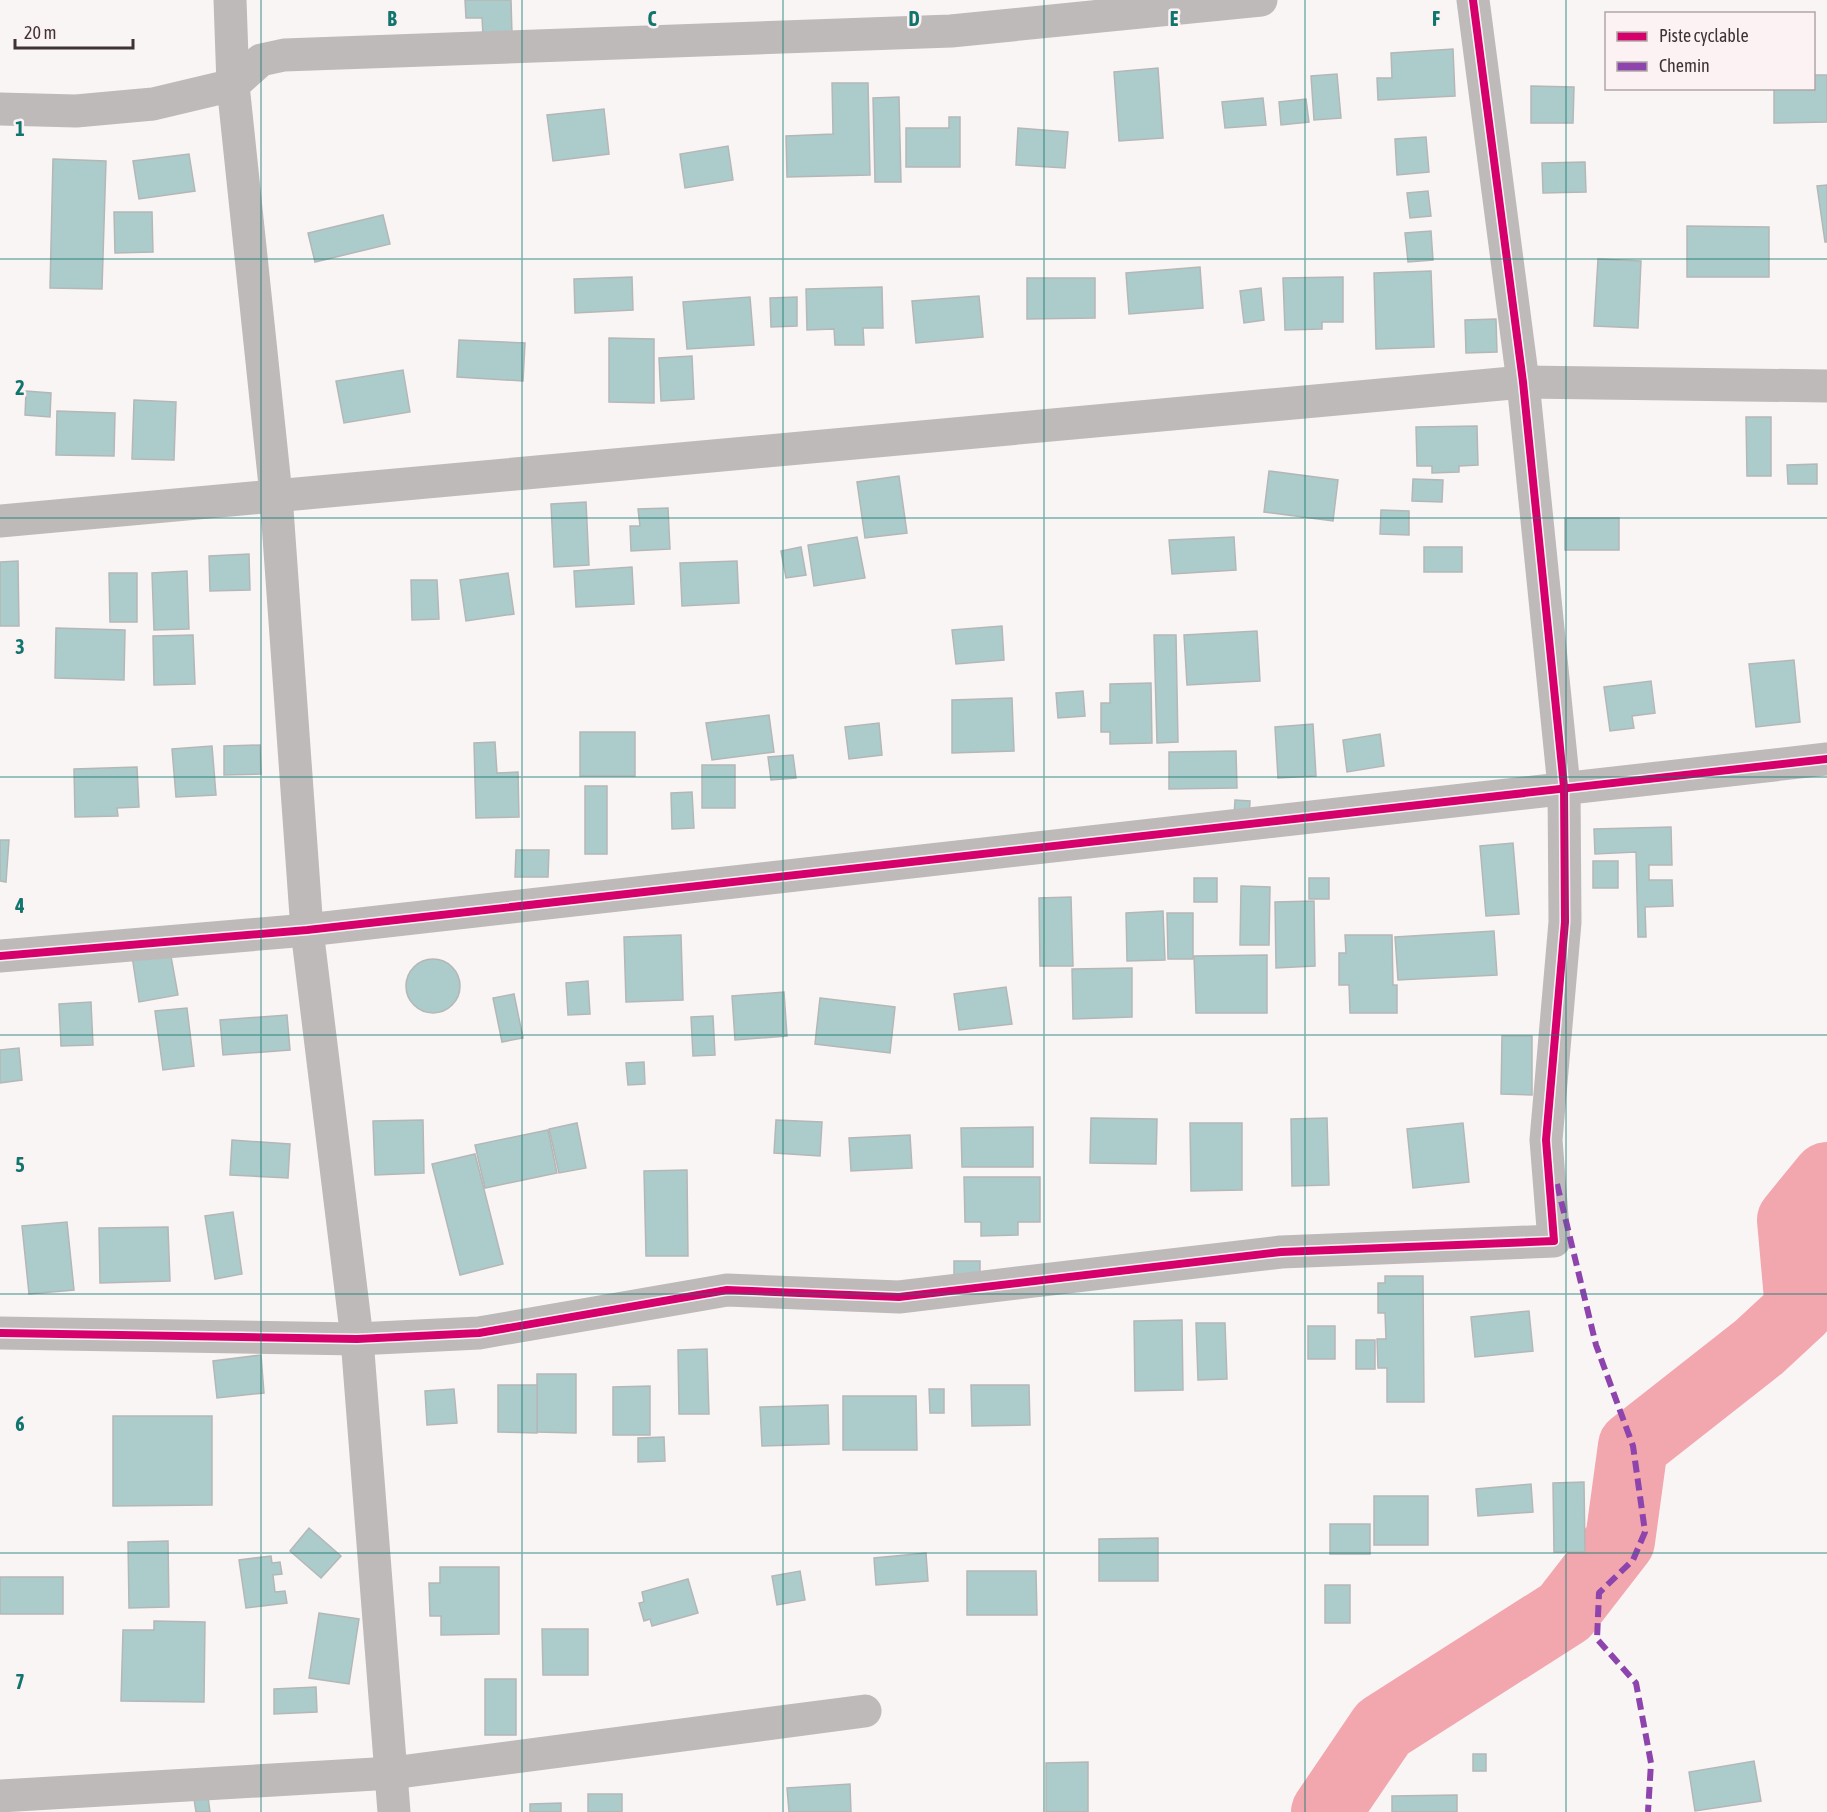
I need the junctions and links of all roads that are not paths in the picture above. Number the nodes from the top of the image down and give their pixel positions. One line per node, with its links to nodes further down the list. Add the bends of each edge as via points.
1 (230, 0): 4 (street)
2 (1261, 0): 4 (street, via 951,31 284,55 261,60)
3 (1473, 0): 6 (street)
4 (233, 85): 5 (street, via 153,104 76,111); 8 (street)
5 (0, 109)
6 (1523, 382): 7 (street); 8 (street); 11 (street)
7 (1827, 386)
8 (276, 495): 9 (street); 12 (street)
9 (0, 521)
10 (1827, 759): 11 (street)
11 (1564, 788): 12 (street); 15 (street, via 1565,922 1546,1140 1554,1241 1281,1252 900,1297 727,1290 479,1333)
12 (307, 930): 13 (street); 15 (street)
13 (0, 956)
14 (0, 1333): 15 (street)
15 (357, 1339): 17 (street)
16 (865, 1711): 17 (street)
17 (392, 1773): 18 (street); 19 (street)
18 (0, 1796)
19 (394, 1812)

